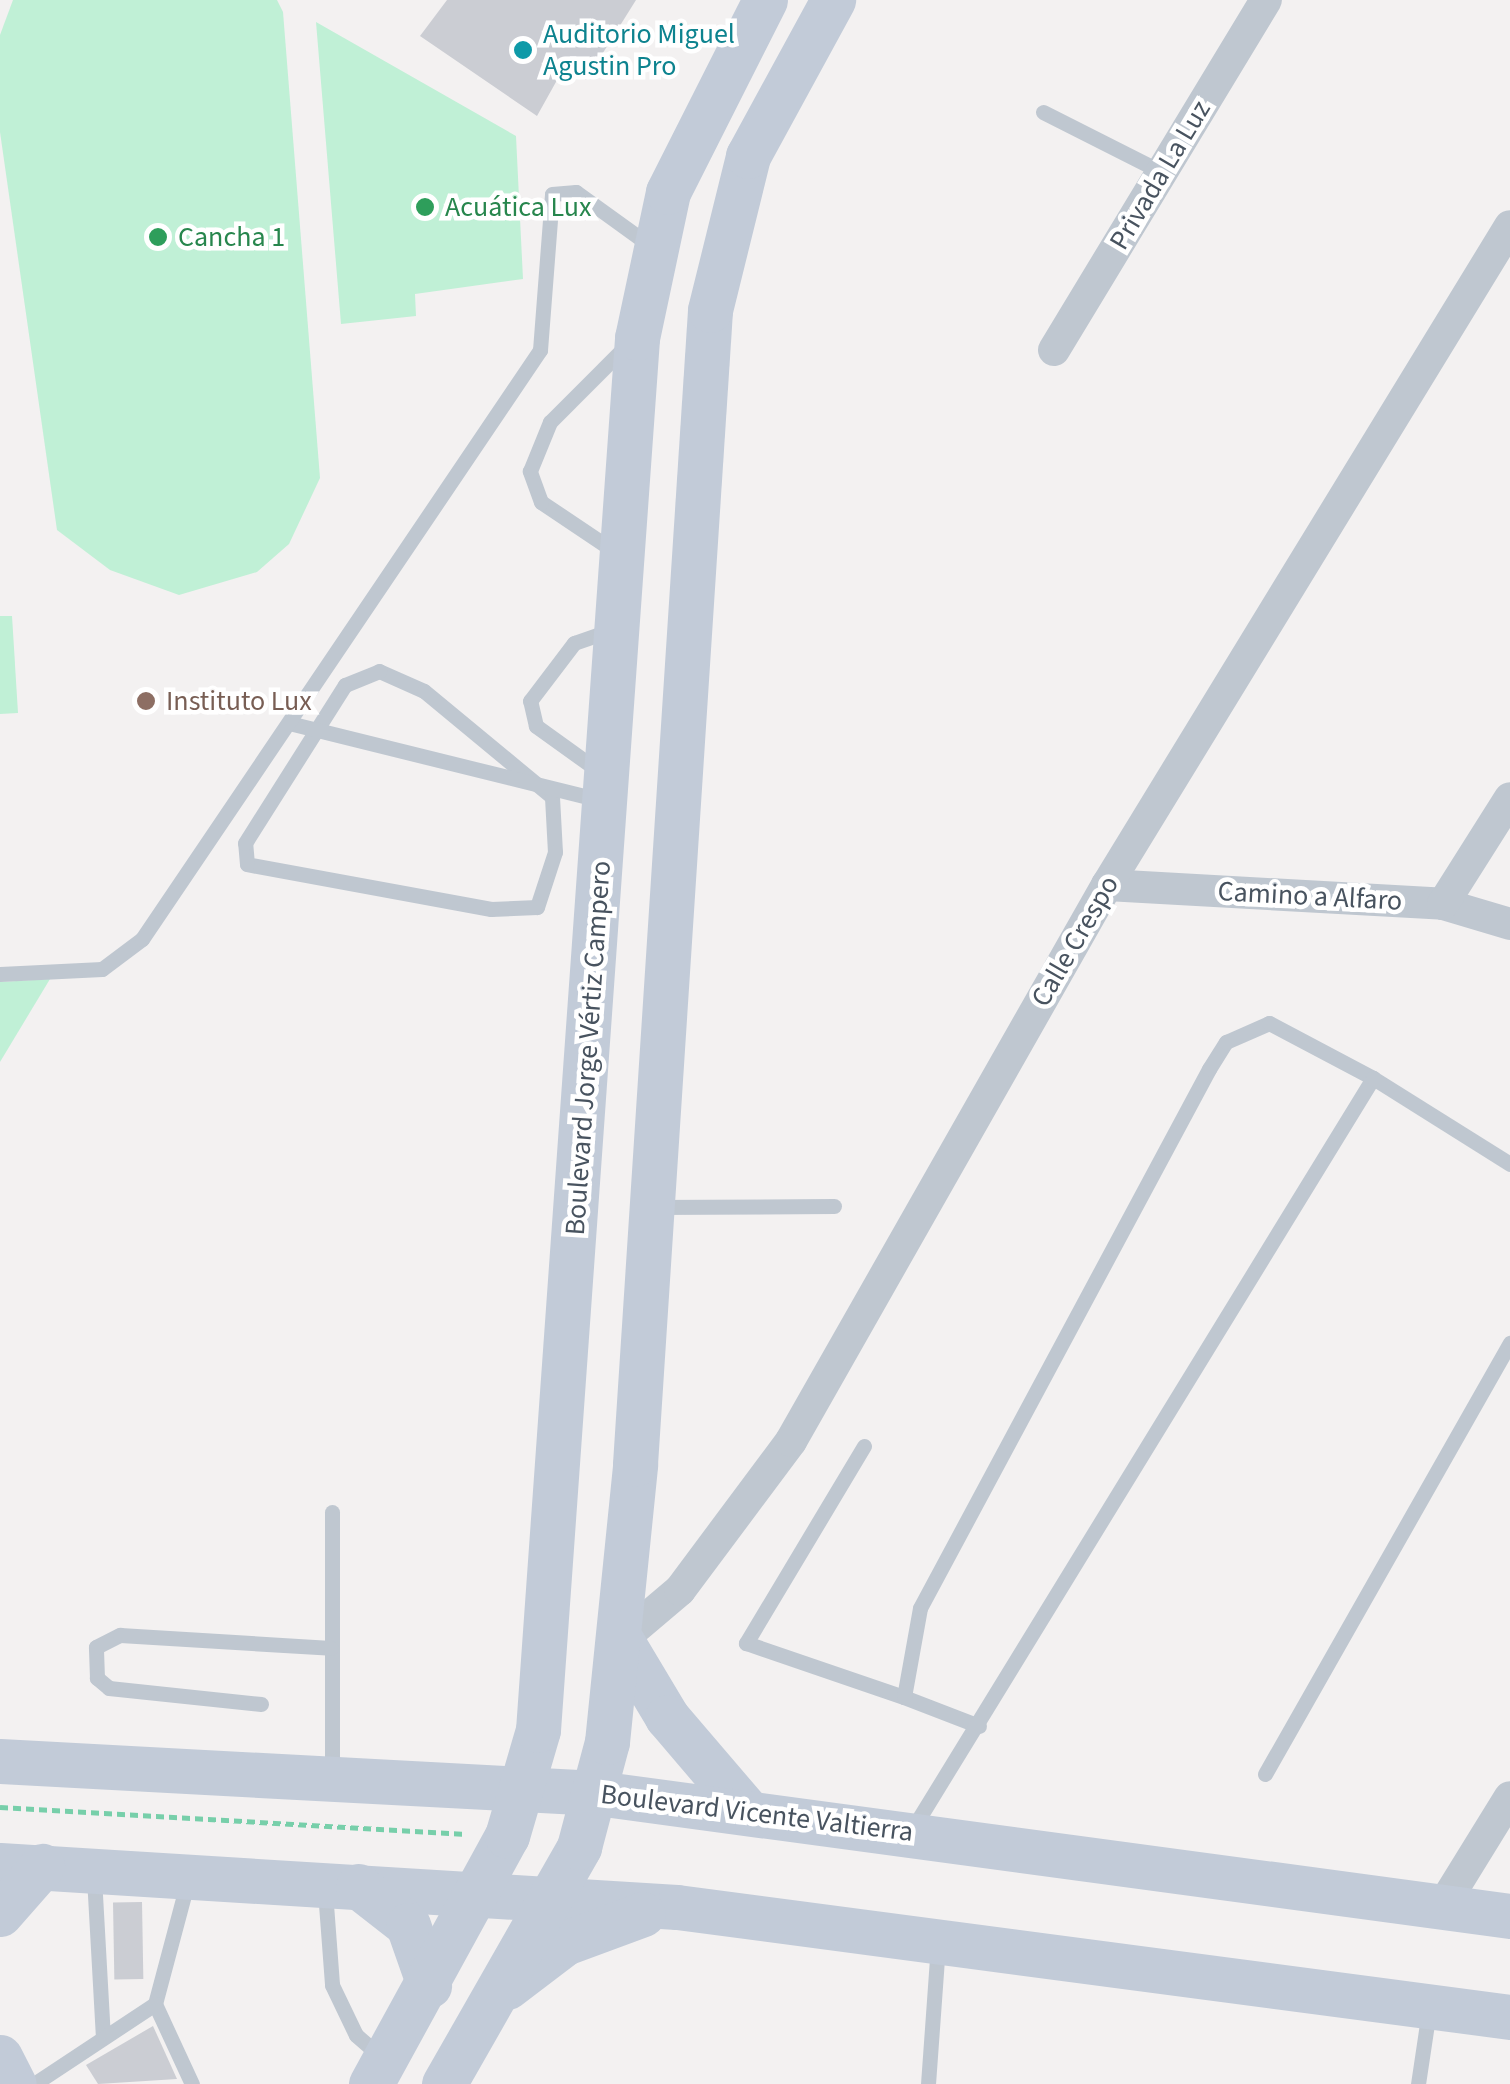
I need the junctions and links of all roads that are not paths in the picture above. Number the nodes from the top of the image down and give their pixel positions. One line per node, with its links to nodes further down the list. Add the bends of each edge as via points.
1 (833, 0): 26 (main road, via 748,156 710,310)
2 (1266, 0): 5 (street, Privada La Luz)
3 (756, 10): 7 (main road, Boulevard Jorge Vértiz Campero, via 690,139)
4 (1043, 112): 5 (lane)
5 (1162, 172): 9 (street, Privada La Luz)
6 (1510, 226): 19 (street, Calle Crespo)
7 (651, 246): 8 (main road, Boulevard Jorge Vértiz Campero); 12 (lane, via 576,192 552,194 540,350)
8 (637, 338): 10 (main road, Boulevard Jorge Vértiz Campero); 10 (lane, via 576,390 530,471 541,502)
9 (1054, 350)
10 (624, 558): 11 (main road, Boulevard Jorge Vértiz Campero)
11 (618, 629): 15 (main road, Boulevard Jorge Vértiz Campero); 15 (lane, via 574,642 530,700 536,726)
12 (288, 723): 13 (lane); 17 (lane)
13 (316, 730): 14 (lane); 14 (lane, via 359,674 398,674); 18 (lane)
14 (539, 779): 15 (lane); 18 (lane, via 552,797 555,852 546,897 522,910 258,871 242,855)
15 (606, 789): 30 (main road, Boulevard Jorge Vértiz Campero)
16 (1510, 798): 20 (street)
17 (218, 832): 18 (lane); 22 (lane, via 125,958 102,970)
18 (245, 843)
19 (1107, 885): 20 (street, Camino a Alfaro); 32 (street, Calle Crespo, via 791,1440 680,1590)
20 (1444, 904): 21 (street, Camino a Alfaro)
21 (1510, 924)
22 (0, 974)
23 (1373, 1078): 24 (lane); 34 (lane, via 1292,1028 1246,1028 1226,1042 934,1576); 36 (lane)
24 (1510, 1164)
25 (834, 1206): 26 (lane)
26 (651, 1207): 29 (main road)
27 (1510, 1343): 38 (lane)
28 (864, 1446): 34 (lane, via 746,1643)
29 (635, 1464): 30 (main road, via 620,1508 604,1520 574,1517); 32 (main road)
30 (557, 1483): 40 (main road, Boulevard Jorge Vértiz Campero, via 547,1674)
31 (332, 1512): 33 (lane)
32 (621, 1640): 41 (main road); 43 (main road, via 667,1717)
33 (331, 1648): 35 (lane, via 153,1635 106,1638 96,1647 96,1678 109,1688); 39 (lane)
34 (904, 1698): 36 (lane)
35 (261, 1704)
36 (979, 1726): 44 (lane)
37 (0, 1761): 39 (main road, Boulevard Vicente Valtierra)
38 (1266, 1774)
39 (332, 1777): 40 (main road, Boulevard Vicente Valtierra)
40 (522, 1786): 41 (main road, Boulevard Vicente Valtierra); 49 (main road, Boulevard Jorge Vértiz Campero, via 508,1836)
41 (596, 1793): 43 (main road, Boulevard Vicente Valtierra); 50 (main road)
42 (1510, 1797): 51 (street)
43 (749, 1813): 44 (main road, Boulevard Vicente Valtierra)
44 (911, 1832): 51 (main road, Boulevard Vicente Valtierra)
45 (21, 1866): 46 (main road); 53 (main road)
46 (94, 1866): 47 (main road); 61 (lane)
47 (190, 1874): 48 (main road); 58 (lane)
48 (340, 1884): 49 (main road); 56 (main road, via 408,1925); 63 (lane, via 332,1985)
49 (476, 1897): 50 (main road); 56 (main road, Boulevard Jorge Vértiz Campero)
50 (550, 1899): 52 (main road); 57 (main road)
51 (1442, 1906): 54 (main road, Boulevard Vicente Valtierra)
52 (677, 1907): 55 (main road); 57 (main road, via 565,1944)
53 (0, 1914)
54 (1510, 1916)
55 (938, 1942): 59 (main road); 66 (lane)
56 (429, 1984): 63 (main road, Boulevard Jorge Vértiz Campero)
57 (490, 2001): 65 (main road)
58 (156, 2004): 61 (lane); 64 (lane)
59 (1429, 2006): 60 (main road); 67 (lane)
60 (1510, 2018)
61 (103, 2038): 62 (lane)
62 (11, 2072)
63 (373, 2078)
64 (192, 2084)
65 (444, 2084)
66 (928, 2084)
67 (1418, 2084)

